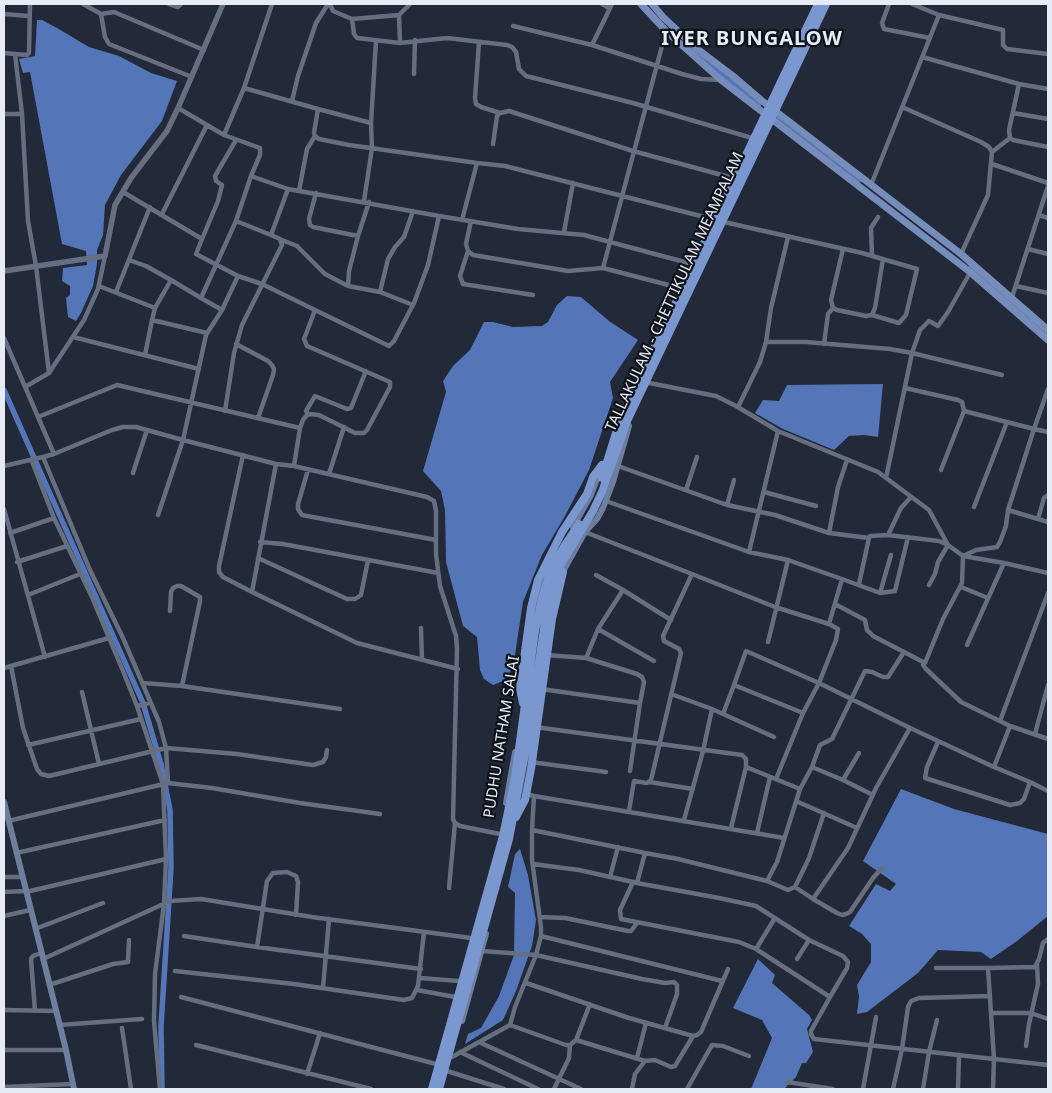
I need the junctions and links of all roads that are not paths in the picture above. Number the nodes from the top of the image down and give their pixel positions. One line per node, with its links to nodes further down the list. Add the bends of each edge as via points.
1 (30, 4): 21 (street)
2 (82, 4): 18 (street)
3 (169, 4): 4 (street, via 178,7)
4 (181, 4)
5 (223, 4): 31 (street)
6 (272, 4): 41 (street)
7 (329, 4): 22 (street, via 333,11); 43 (street, via 316,23)
8 (410, 4): 19 (street)
9 (602, 4): 16 (street)
10 (641, 4): 24 (main road)
11 (652, 4): 44 (main road, via 696,48)
12 (817, 4): 44 (main road, PUDHU NATHAM SALAI); 268 (highway, TALLAKULAM - CHETTIKULAM MEAMPALAM, via 629,401 594,498 550,572 535,631)
13 (827, 4): 49 (main road, PUDHU NATHAM SALAI); 318 (highway, TALLAKULAM - CHETTIKULAM MEAMPALAM, via 627,420 593,511 558,571 547,610)
14 (889, 4): 25 (street, via 882,23 884,29)
15 (912, 4): 20 (street)
16 (610, 6): 30 (street)
17 (4, 14): 21 (street)
18 (101, 14): 31 (street, via 114,12); 38 (street, via 110,44)
19 (399, 15): 22 (street); 29 (street)
20 (939, 15): 25 (street); 34 (street, via 1003,30 1003,45 1007,49)
21 (29, 16): 33 (street, via 29,53)
22 (352, 19): 26 (street, via 357,38)
23 (513, 26): 30 (street)
24 (666, 31): 36 (street); 39 (main road)
25 (930, 38): 35 (street)
26 (376, 40): 29 (street); 57 (street)
27 (415, 40): 28 (street, via 447,38); 29 (street); 37 (street)
28 (479, 42): 45 (street, via 512,47 519,69 526,76); 50 (street, via 474,98 481,107)
29 (400, 43)
30 (592, 45): 36 (street)
31 (204, 50): 38 (street)
32 (4, 53): 33 (street)
33 (15, 54): 53 (street)
34 (1048, 54)
35 (922, 57): 40 (street); 46 (street)
36 (656, 65): 39 (street, via 701,78); 45 (street)
37 (414, 74)
38 (192, 77): 47 (street)
39 (722, 80): 54 (main road)
40 (1019, 84): 42 (street); 51 (street)
41 (244, 88): 43 (street); 59 (street)
42 (1048, 89)
43 (292, 101): 48 (street)
44 (768, 105): 49 (main road); 54 (main road, PUDHU NATHAM SALAI)
45 (647, 107): 61 (street); 67 (street)
46 (902, 107): 68 (street, via 981,142); 75 (street)
47 (178, 108): 58 (street); 79 (street, via 167,131)
48 (318, 109): 57 (street); 60 (street)
49 (778, 112): 56 (main road, PUDHU NATHAM SALAI); 75 (main road)
50 (500, 113): 64 (street); 67 (street, via 509,111)
51 (1013, 113): 55 (street); 62 (street)
52 (4, 114): 53 (street)
53 (22, 114): 113 (street, via 28,221)
54 (764, 114): 56 (main road); 61 (main road, PUDHU NATHAM SALAI)
55 (1048, 119)
56 (773, 121): 94 (main road, PUDHU NATHAM SALAI); 115 (main road)
57 (371, 123): 66 (street)
58 (207, 124): 59 (street); 85 (street)
59 (224, 135): 63 (street)
60 (315, 136): 66 (street); 78 (street, via 306,149)
61 (752, 138): 72 (main road, PUDHU NATHAM SALAI)
62 (1010, 138): 65 (street); 68 (street)
63 (236, 140): 71 (street, via 260,148); 99 (street, via 215,176 222,185)
64 (493, 144)
65 (1048, 147)
66 (372, 148): 69 (street); 82 (street)
67 (633, 151): 72 (street); 81 (street)
68 (992, 152): 70 (street)
69 (477, 162): 74 (street); 91 (street)
70 (992, 164): 73 (street); 105 (street, via 988,194)
71 (252, 176): 77 (street); 92 (street)
72 (732, 178): 90 (main road, PUDHU NATHAM SALAI)
73 (1048, 182)
74 (573, 183): 81 (street); 95 (street)
75 (871, 185): 105 (main road)
76 (1048, 186): 86 (street)
77 (288, 189): 78 (street); 96 (street)
78 (300, 191): 80 (street)
79 (123, 192): 83 (street); 107 (street, via 115,205)
80 (316, 194): 82 (street); 97 (street, via 310,225)
81 (621, 196): 90 (street); 101 (street)
82 (367, 202): 84 (street); 97 (street)
83 (150, 207): 85 (street); 110 (street)
84 (412, 210): 87 (street); 125 (street, via 404,237 388,259)
85 (162, 214): 99 (street)
86 (1039, 215): 89 (street); 103 (street)
87 (439, 216): 91 (street); 130 (street, via 428,265)
88 (878, 217): 108 (street, via 871,228)
89 (1048, 218)
90 (713, 219): 94 (street); 111 (main road, PUDHU NATHAM SALAI)
91 (462, 220): 93 (street)
92 (236, 221): 96 (street); 112 (street)
93 (471, 221): 95 (street); 104 (street, via 466,244)
94 (724, 222): 98 (street); 152 (main road, PUDHU NATHAM SALAI)
95 (564, 232): 101 (street)
96 (271, 235): 100 (street)
97 (358, 236): 121 (street)
98 (788, 237): 102 (street); 142 (street)
99 (202, 239): 112 (street, via 196,254)
100 (282, 240): 119 (street); 121 (street, via 297,246 324,274)
101 (609, 242): 111 (street); 114 (street)
102 (844, 249): 108 (street); 132 (street, via 831,300)
103 (1028, 249): 106 (street); 122 (street)
104 (468, 251): 114 (street, via 473,255 568,271); 127 (street, via 460,276 463,284)
105 (961, 254): 115 (main road)
106 (1048, 254)
107 (105, 256): 113 (street); 120 (street)
108 (872, 256): 109 (street)
109 (884, 259): 135 (street); 135 (street, via 917,269 906,315 899,323)
110 (129, 260): 118 (street); 124 (street)
111 (692, 264): 123 (main road, PUDHU NATHAM SALAI)
112 (215, 265): 117 (street); 129 (street)
113 (36, 266): 116 (street); 149 (street)
114 (603, 268): 123 (street)
115 (972, 269): 128 (main road); 141 (main road); 145 (street, via 938,326 929,321 920,330)
116 (4, 271)
117 (238, 276): 119 (street); 133 (street)
118 (170, 280): 129 (street); 131 (street)
119 (262, 284): 134 (street); 143 (street)
120 (99, 286): 124 (street); 139 (street)
121 (348, 286): 125 (street)
122 (1016, 286): 126 (street); 128 (street)
123 (680, 288): 151 (main road, PUDHU NATHAM SALAI)
124 (116, 292): 131 (street)
125 (380, 292): 130 (street)
126 (1048, 293)
127 (533, 295)
128 (1012, 297): 137 (main road)
129 (201, 298): 133 (street)
130 (413, 305): 134 (street, via 389,346)
131 (155, 308): 136 (street)
132 (833, 308): 135 (street); 144 (street, via 828,314)
133 (222, 310): 138 (street)
134 (316, 310): 148 (street, via 304,339 307,346)
135 (872, 315)
136 (152, 320): 138 (street); 146 (street)
137 (1048, 330)
138 (207, 333): 147 (street)
139 (73, 337): 146 (street); 149 (street)
140 (4, 338): 153 (street)
141 (1048, 340)
142 (766, 342): 144 (street); 157 (street)
143 (236, 344): 158 (street); 162 (street, via 268,361 274,369)
144 (824, 344): 145 (street)
145 (912, 353): 150 (street); 154 (street)
146 (145, 355): 147 (street)
147 (199, 369): 156 (street)
148 (366, 371): 160 (street, via 351,408 315,396 306,411); 164 (street, via 390,382 390,387 364,433)
149 (49, 373): 153 (street)
150 (1002, 375)
151 (636, 381): 152 (street); 177 (main road, PUDHU NATHAM SALAI)
152 (648, 383): 157 (street, via 716,396); 180 (main road, PUDHU NATHAM SALAI, via 633,416)
153 (25, 387): 161 (street)
154 (905, 388): 159 (street, via 958,400 962,402); 185 (street)
155 (1048, 389): 166 (street)
156 (191, 403): 158 (street); 161 (street, via 117,385); 170 (street)
157 (738, 407): 168 (street)
158 (225, 411): 162 (street)
159 (964, 411): 163 (street); 182 (street)
160 (308, 414): 164 (street, via 319,415); 165 (street)
161 (38, 417): 171 (street)
162 (258, 418): 165 (street)
163 (1007, 422): 166 (street); 194 (street)
164 (344, 427): 184 (street)
165 (300, 428): 179 (street)
166 (1034, 429): 169 (street); 196 (street)
167 (147, 430): 170 (street); 171 (street, via 123,427); 183 (street)
168 (778, 431): 175 (street); 188 (street)
169 (1048, 432)
170 (183, 440): 172 (street); 198 (street)
171 (54, 454): 174 (street)
172 (243, 455): 176 (street); 231 (street, via 219,572)
173 (697, 457): 187 (street)
174 (36, 458): 178 (street); 199 (street); 256 (street)
175 (847, 460): 185 (street); 204 (street)
176 (276, 464): 179 (street); 209 (street)
177 (602, 465): 268 (highway, via 538,580 520,688); 323 (main road, PUDHU NATHAM SALAI, via 591,495 541,587 531,629 519,726)
178 (4, 466)
179 (294, 466): 181 (street)
180 (618, 466): 187 (street); 191 (main road, PUDHU NATHAM SALAI)
181 (308, 470): 184 (street); 208 (street, via 298,504 302,515)
182 (941, 470)
183 (133, 473)
184 (329, 474): 208 (street, via 432,499 436,504)
185 (886, 478): 190 (street)
186 (734, 480): 192 (street)
187 (686, 490): 192 (street)
188 (764, 492): 193 (street); 197 (street)
189 (1048, 495): 200 (street)
190 (911, 496): 205 (street, via 900,508); 210 (street, via 929,510)
191 (606, 501): 202 (main road, PUDHU NATHAM SALAI); 212 (street)
192 (727, 505): 197 (street)
193 (816, 506)
194 (974, 507)
195 (4, 509): 203 (street)
196 (1008, 510): 200 (street); 214 (street, via 1006,526 997,547)
197 (759, 512): 204 (street); 212 (street)
198 (158, 515)
199 (54, 518): 203 (street); 211 (street)
200 (1038, 518): 201 (street)
201 (1048, 522)
202 (587, 531): 220 (main road, PUDHU NATHAM SALAI); 225 (street)
203 (10, 533): 218 (street)
204 (829, 533): 207 (street)
205 (888, 535): 206 (street); 207 (street)
206 (908, 537): 210 (street); 232 (street, via 895,591)
207 (869, 538): 227 (street)
208 (436, 540): 221 (street)
209 (260, 542): 215 (street); 216 (street)
210 (948, 545): 214 (street); 228 (street)
211 (66, 546): 218 (street); 223 (street)
212 (750, 552): 217 (street)
213 (891, 555): 232 (street)
214 (963, 556): 219 (street); 229 (street)
215 (258, 558): 216 (street, via 352,599 361,594); 231 (street)
216 (368, 560): 221 (street)
217 (788, 560): 226 (street); 237 (street)
218 (17, 562): 234 (street)
219 (1004, 563): 222 (street); 235 (street)
220 (563, 572): 247 (main road, PUDHU NATHAM SALAI, via 549,619); 318 (highway, via 552,619 525,800)
221 (438, 573): 255 (street, via 456,636)
222 (1048, 573)
223 (80, 574): 234 (street); 243 (street)
224 (596, 574): 230 (street)
225 (692, 574): 237 (street); 239 (street)
226 (842, 579): 227 (street); 236 (street)
227 (859, 584): 232 (street)
228 (929, 585)
229 (961, 587): 235 (street); 252 (street, via 943,619)
230 (623, 590): 239 (street); 242 (street)
231 (252, 592): 250 (street, via 358,643)
232 (880, 593)
233 (1048, 594): 274 (street)
234 (28, 595): 248 (street)
235 (988, 598): 245 (street)
236 (835, 604): 240 (street); 246 (street, via 865,620 867,630 873,636)
237 (775, 607): 240 (street); 244 (street)
238 (170, 611): 260 (street, via 171,592 177,586 200,597)
239 (671, 620): 263 (street, via 664,632 664,640 681,653)
240 (829, 624): 257 (street, via 838,629 838,634)
241 (422, 628): 250 (street)
242 (598, 629): 249 (street); 251 (street)
243 (109, 638): 248 (street); 267 (street)
244 (768, 642)
245 (967, 645)
246 (904, 652): 252 (street); 264 (street, via 888,677 865,671)
247 (544, 655): 249 (street); 261 (main road, PUDHU NATHAM SALAI)
248 (45, 657): 253 (street)
249 (586, 658): 265 (street, via 642,677)
250 (422, 660): 255 (street)
251 (654, 661)
252 (925, 663): 274 (street, via 926,669 961,702)
253 (11, 666): 254 (street); 285 (street)
254 (4, 668)
255 (458, 669): 317 (street)
256 (143, 683): 260 (street); 286 (street)
257 (819, 683): 258 (street, via 746,651); 264 (street); 271 (street)
258 (734, 685): 271 (street); 272 (street)
259 (1048, 685): 279 (street)
260 (182, 686): 269 (street)
261 (540, 689): 265 (street); 276 (main road, PUDHU NATHAM SALAI)
262 (82, 692): 278 (street)
263 (671, 694): 270 (street); 284 (street)
264 (852, 700): 277 (street); 293 (street, via 832,739 820,745)
265 (640, 702): 282 (street)
266 (147, 704): 267 (street)
267 (139, 706): 273 (street)
268 (524, 707): 430 (highway, TALLAKULAM - CHETTIKULAM MEAMPALAM, via 515,778 503,836)
269 (340, 709)
270 (712, 710): 272 (street); 288 (street)
271 (803, 713): 298 (street)
272 (723, 714): 280 (street)
273 (142, 719): 278 (street); 302 (street)
274 (1000, 721): 275 (street)
275 (1010, 726): 279 (street); 294 (street)
276 (534, 727): 282 (street); 290 (main road, PUDHU NATHAM SALAI)
277 (910, 728): 283 (street); 307 (street)
278 (90, 731): 285 (street); 291 (street)
279 (1034, 734): 281 (street)
280 (774, 737)
281 (1048, 739)
282 (635, 740): 284 (street); 295 (street)
283 (938, 742): 294 (street); 301 (street, via 927,767 926,778 1010,804 1024,799)
284 (659, 744): 288 (street); 300 (street)
285 (28, 745): 291 (street, via 37,770 48,776)
286 (166, 748): 287 (street, via 313,765 323,762); 291 (street); 302 (street)
287 (327, 750)
288 (703, 751): 292 (street, via 742,755 746,759); 303 (street)
289 (859, 753): 299 (street)
290 (529, 762): 296 (street); 306 (main road, PUDHU NATHAM SALAI)
291 (99, 764)
292 (746, 767): 297 (street); 319 (street)
293 (812, 767): 299 (street); 304 (street)
294 (994, 768): 301 (street)
295 (630, 771)
296 (606, 772)
297 (770, 777): 298 (street); 322 (street)
298 (776, 779): 304 (street)
299 (844, 780): 307 (street)
300 (649, 782): 303 (street); 311 (street, via 634,781)
301 (1030, 782): 305 (street)
302 (166, 784): 313 (street); 314 (street); 316 (street)
303 (692, 789): 315 (street)
304 (800, 789): 309 (street)
305 (1048, 791)
306 (523, 793): 308 (street); 361 (main road, PUDHU NATHAM SALAI)
307 (873, 795): 320 (street)
308 (534, 796): 311 (street); 321 (street)
309 (796, 801): 312 (street); 324 (street)
310 (4, 802): 316 (main road)
311 (630, 811): 315 (street)
312 (824, 813): 320 (street); 336 (street)
313 (380, 814)
314 (165, 820): 327 (street); 328 (street)
315 (684, 820): 319 (street)
316 (8, 821): 327 (main road)
317 (455, 823): 323 (street); 337 (street)
318 (511, 828): 431 (highway, TALLAKULAM - CHETTIKULAM MEAMPALAM)
319 (731, 828): 322 (street)
320 (857, 828): 340 (street, via 848,848)
321 (532, 830): 325 (street); 329 (street)
322 (757, 833): 324 (street)
323 (500, 834): 355 (main road, PUDHU NATHAM SALAI)
324 (784, 838): 334 (street)
325 (618, 847): 326 (street); 333 (street)
326 (646, 852): 334 (street); 335 (street)
327 (16, 853): 332 (main road)
328 (166, 859): 339 (street); 342 (street)
329 (533, 864): 333 (street); 347 (street)
330 (882, 868): 340 (street, via 846,914 837,913)
331 (4, 877): 332 (street)
332 (22, 877): 339 (main road)
333 (610, 877): 335 (street)
334 (767, 881): 336 (street, via 788,890)
335 (635, 882): 348 (street, via 749,905); 350 (street, via 619,914 620,919)
336 (795, 887): 340 (street)
337 (449, 888)
338 (4, 892): 339 (street)
339 (26, 892): 344 (main road)
340 (813, 898)
341 (103, 903): 351 (street)
342 (164, 904): 343 (street, via 201,899); 364 (street); 428 (street, via 154,974)
343 (263, 909): 345 (street); 345 (street, via 270,876 287,872 293,874 298,882); 359 (street)
344 (30, 910): 346 (street); 351 (main road)
345 (296, 915): 349 (street)
346 (4, 916)
347 (540, 917): 350 (street, via 565,918 628,931); 354 (street)
348 (775, 918): 358 (street); 360 (street)
349 (329, 920): 352 (street); 362 (street)
350 (637, 923): 360 (street, via 721,938)
351 (36, 930): 364 (main road)
352 (424, 932): 355 (street); 369 (street)
353 (184, 936): 359 (street)
354 (541, 936): 363 (street); 374 (street)
355 (471, 938): 373 (main road, PUDHU NATHAM SALAI)
356 (1048, 939): 366 (street, via 1043,943)
357 (129, 940): 376 (street, via 128,962)
358 (809, 940): 365 (street); 382 (street, via 847,959 847,968)
359 (256, 947): 362 (street)
360 (756, 949): 382 (street)
361 (482, 951): 363 (street); 413 (main road, PUDHU NATHAM SALAI)
362 (327, 955): 369 (street); 377 (street)
363 (536, 955): 375 (street); 397 (street, via 665,983 674,982 677,994)
364 (42, 956): 376 (main road); 385 (street, via 33,956 32,959)
365 (797, 959)
366 (1037, 964): 368 (street, via 1031,968); 388 (street, via 1038,984)
367 (936, 968): 368 (street)
368 (988, 968): 379 (street)
369 (421, 969): 372 (street)
370 (728, 969): 374 (street)
371 (175, 972): 377 (street)
372 (420, 978): 373 (street); 378 (street)
373 (459, 981): 381 (main road, PUDHU NATHAM SALAI)
374 (722, 981): 399 (street, via 700,1032)
375 (526, 983): 383 (street); 395 (street)
376 (49, 985): 386 (main road)
377 (323, 988): 378 (street, via 404,1000 412,998)
378 (417, 990): 381 (street)
379 (990, 996): 387 (street); 406 (street, via 911,1001)
380 (181, 997): 398 (street)
381 (455, 997): 417 (main road, PUDHU NATHAM SALAI)
382 (830, 997): 404 (street, via 811,1031 812,1036 818,1040)
383 (590, 1004): 393 (street); 400 (street)
384 (4, 1010): 385 (street)
385 (35, 1011): 386 (street)
386 (56, 1011): 394 (main road)
387 (991, 1013): 388 (street); 415 (street)
388 (1031, 1013): 391 (street); 405 (street)
389 (876, 1018): 404 (street)
390 (142, 1019): 394 (street)
391 (1048, 1019)
392 (937, 1020): 410 (street)
393 (646, 1023): 397 (street); 414 (street)
394 (59, 1025): 408 (main road)
395 (510, 1026): 401 (street); 403 (street)
396 (122, 1028): 426 (street)
397 (665, 1028): 399 (street)
398 (320, 1033): 417 (street); 420 (street)
399 (693, 1036): 416 (street, via 673,1067 655,1060)
400 (576, 1040): 403 (street); 414 (street)
401 (478, 1042): 409 (street); 421 (street)
402 (196, 1045): 420 (street)
403 (570, 1045): 421 (street, via 569,1058)
404 (871, 1046): 406 (street); 439 (street)
405 (1026, 1046)
406 (902, 1049): 410 (street); 440 (street)
407 (4, 1050): 408 (street)
408 (66, 1050): 423 (main road)
409 (460, 1052): 413 (street); 433 (street)
410 (929, 1052): 411 (street); 441 (street)
411 (960, 1055): 415 (street); 442 (street)
412 (750, 1056): 437 (street, via 712,1045)
413 (452, 1058): 419 (main road, PUDHU NATHAM SALAI)
414 (637, 1058): 416 (street)
415 (994, 1059): 418 (street); 425 (street)
416 (645, 1061): 436 (street, via 635,1074)
417 (436, 1064): 430 (main road, PUDHU NATHAM SALAI)
418 (1048, 1065)
419 (447, 1071): 431 (main road, PUDHU NATHAM SALAI); 432 (street)
420 (307, 1074): 429 (street)
421 (559, 1078): 434 (street); 435 (street)
422 (786, 1082): 438 (street)
423 (73, 1086): 424 (street)
424 (4, 1087)
425 (993, 1088)
426 (131, 1089)
427 (156, 1089): 428 (street)
428 (160, 1089)
429 (372, 1089)
430 (431, 1089)
431 (441, 1089)
432 (504, 1089)
433 (538, 1089)
434 (554, 1089)
435 (581, 1089)
436 (633, 1089)
437 (687, 1089)
438 (833, 1089)
439 (863, 1089)
440 (893, 1089)
441 (923, 1089)
442 (958, 1089)

